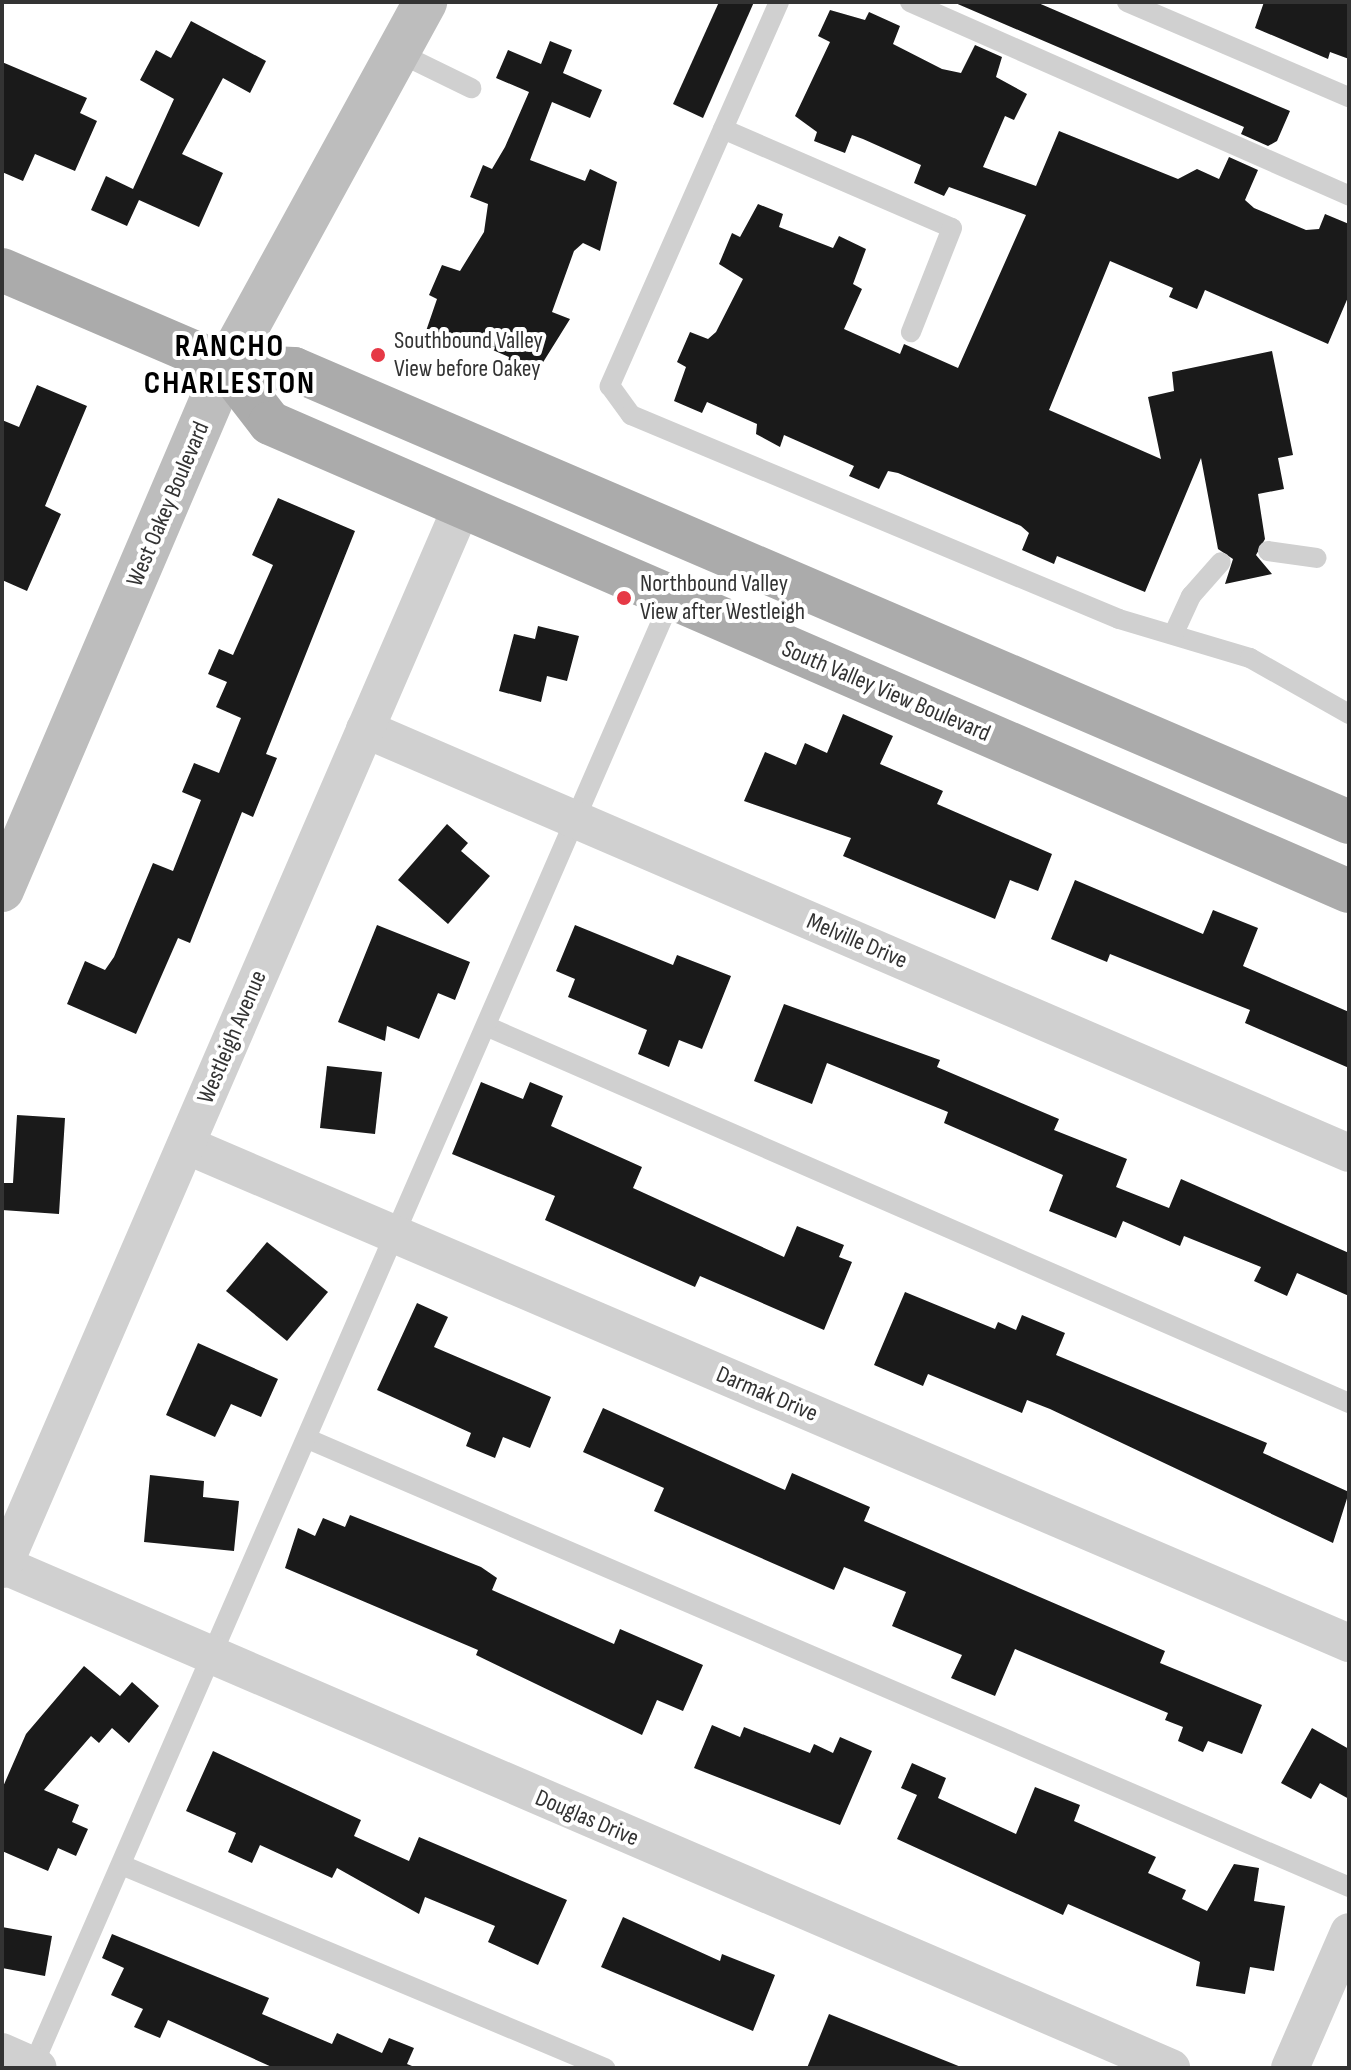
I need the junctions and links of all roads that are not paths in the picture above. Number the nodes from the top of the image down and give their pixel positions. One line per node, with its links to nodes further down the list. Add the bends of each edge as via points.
1 (425, 2): 5 (main road, West Oakey Boulevard)
2 (779, 2): 8 (lane)
3 (910, 2): 9 (lane)
4 (1127, 2): 7 (lane)
5 (395, 51): 6 (lane); 12 (main road, West Oakey Boulevard)
6 (471, 88)
7 (1349, 97)
8 (723, 129): 11 (lane, via 952,228); 18 (lane, via 610,386 631,415 1119,619)
9 (1349, 196)
10 (2, 270): 12 (main road, South Valley View Boulevard)
11 (911, 332)
12 (226, 366): 13 (main road, South Valley View Boulevard, via 270,423); 21 (main road, South Valley View Boulevard, via 294,369); 27 (main road, West Oakey Boulevard)
13 (462, 506): 17 (main road, South Valley View Boulevard); 20 (street, Westleigh Avenue)
14 (1268, 551): 15 (lane)
15 (1317, 558)
16 (1221, 562): 18 (lane, via 1201,581)
17 (672, 597): 23 (main road, South Valley View Boulevard); 24 (lane)
18 (1174, 633): 19 (lane, via 1250,658)
19 (1349, 714)
20 (365, 729): 24 (street, Melville Drive); 30 (street, Westleigh Avenue)
21 (1182, 750): 22 (main road, South Valley View Boulevard); 23 (main road)
22 (1233, 772): 25 (main road, South Valley View Boulevard); 26 (main road)
23 (1157, 808): 26 (main road, South Valley View Boulevard)
24 (575, 819): 29 (lane); 31 (street, Melville Drive)
25 (1349, 822)
26 (1208, 830): 28 (main road, South Valley View Boulevard)
27 (2, 890)
28 (1349, 891)
29 (486, 1026): 32 (lane); 33 (lane)
30 (186, 1145): 32 (street, Darmak Drive); 35 (street, Westleigh Avenue)
31 (1349, 1153)
32 (397, 1235): 34 (lane); 36 (street, Darmak Drive)
33 (1349, 1403)
34 (308, 1439): 37 (lane); 39 (lane)
35 (3, 1567): 37 (street, Douglas Drive)
36 (1349, 1643)
37 (213, 1658): 38 (lane); 43 (street, Douglas Drive)
38 (124, 1866): 41 (lane); 42 (lane)
39 (1349, 1887)
40 (1349, 1932): 44 (street)
41 (26, 2064)
42 (605, 2068)
43 (1171, 2068)
44 (1290, 2068)

